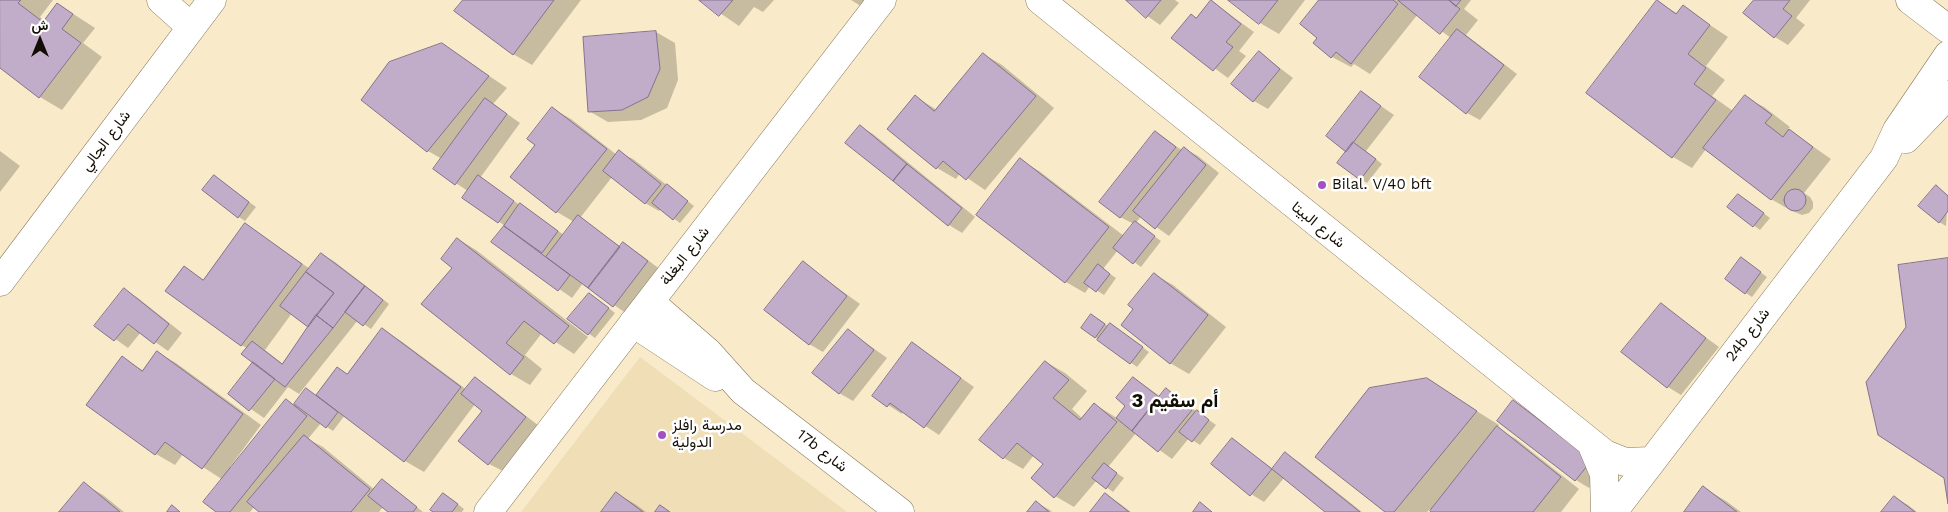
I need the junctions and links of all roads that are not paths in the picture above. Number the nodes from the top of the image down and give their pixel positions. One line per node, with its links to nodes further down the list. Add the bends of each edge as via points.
1 (161, 0): 6 (street)
2 (882, 0): 12 (street, شارع البغلة)
3 (1910, 0): 7 (street)
4 (206, 2): 6 (street, شارع الجالي)
5 (1038, 2): 15 (street, شارع البيتا)
6 (191, 27): 11 (street, شارع الجالي)
7 (1948, 29)
8 (1948, 55): 10 (street, 24b شارع, via 1897,130)
9 (1948, 95): 10 (street, 24b شارع)
10 (1884, 158): 16 (street, 24b شارع)
11 (0, 282)
12 (650, 302): 13 (street, شارع البغلة); 14 (street, 17b شارع, via 708,352)
13 (633, 323): 14 (street, 17b شارع, via 715,377); 17 (street, شارع البغلة)
14 (743, 391): 18 (street, 17b شارع)
15 (1591, 444): 16 (street, شارع البيتا, via 1620,460 1635,463); 19 (street, شارع البيتا, via 1604,474)
16 (1651, 461): 20 (street, 24b شارع)
17 (488, 512)
18 (900, 512)
19 (1605, 512)
20 (1612, 512)

